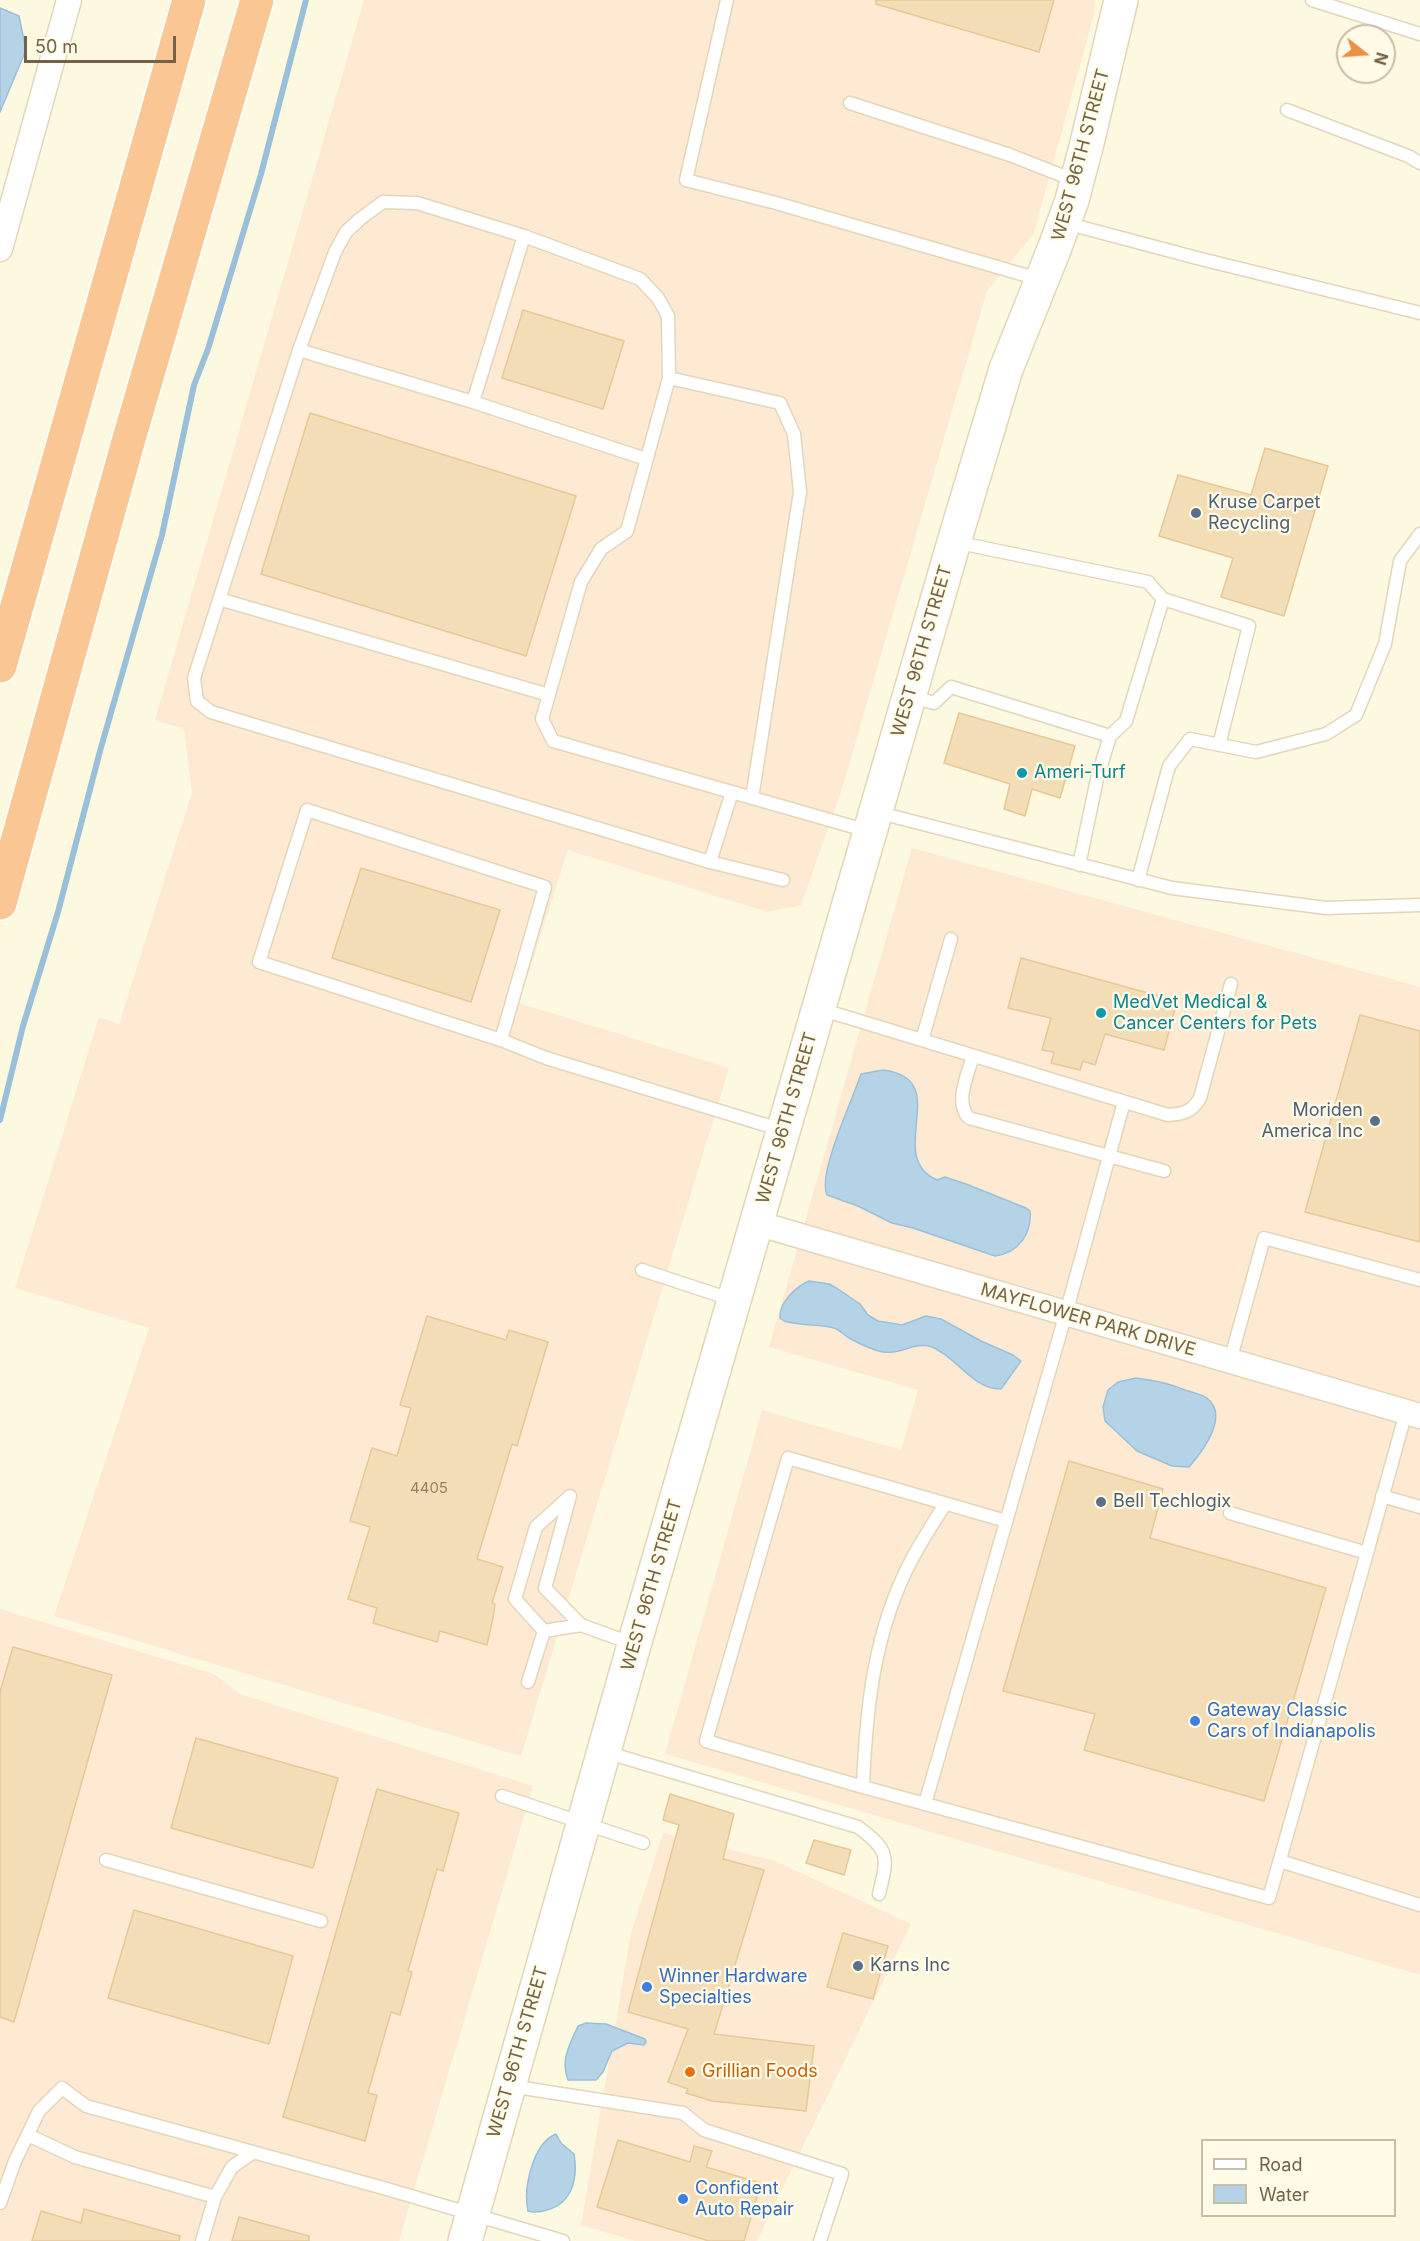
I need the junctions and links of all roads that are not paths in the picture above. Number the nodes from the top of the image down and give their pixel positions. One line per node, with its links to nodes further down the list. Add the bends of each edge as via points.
1 (69, 0): 14 (street)
2 (189, 0): 25 (highway)
3 (257, 0): 37 (highway)
4 (727, 0): 15 (lane, via 686,180)
5 (1121, 0): 11 (street, WEST 96TH STREET)
6 (1312, 0): 7 (lane)
7 (1420, 34)
8 (850, 103): 11 (lane)
9 (1287, 110): 10 (lane)
10 (1420, 163)
11 (1077, 181): 12 (street, WEST 96TH STREET)
12 (1064, 223): 15 (street, WEST 96TH STREET); 16 (lane)
13 (524, 236): 17 (lane, via 417,203 383,202 346,232); 18 (lane, via 640,279 668,316); 19 (lane)
14 (0, 249)
15 (1042, 280): 22 (street, WEST 96TH STREET, via 1006,369)
16 (1420, 313)
17 (299, 350): 19 (lane); 23 (lane)
18 (669, 378): 20 (lane); 31 (lane, via 780,403 794,434 800,492)
19 (473, 402): 20 (lane)
20 (646, 459): 26 (lane, via 627,531 601,549 581,582)
21 (1420, 534): 29 (lane, via 1400,561 1385,644 1356,715 1326,734 1256,752)
22 (954, 542): 24 (lane, via 1148,582); 27 (street, WEST 96TH STREET)
23 (219, 599): 26 (lane); 33 (lane, via 194,678 196,701 211,712)
24 (1163, 599): 28 (lane, via 1126,721); 29 (lane, via 1249,626)
25 (0, 666)
26 (549, 694): 30 (lane, via 542,719 553,741)
27 (909, 696): 28 (lane, via 934,703 951,687); 32 (street, WEST 96TH STREET)
28 (1110, 736): 34 (lane)
29 (1219, 745): 36 (lane, via 1190,739 1169,766)
30 (732, 792): 31 (lane); 33 (lane)
31 (752, 798): 32 (lane)
32 (872, 821): 34 (lane); 41 (street, WEST 96TH STREET)
33 (710, 862): 35 (lane)
34 (1079, 865): 36 (lane)
35 (783, 880)
36 (1138, 880): 38 (lane, via 1326,908)
37 (0, 903)
38 (1420, 905)
39 (951, 939): 43 (lane)
40 (1231, 984): 45 (lane, via 1196,1106 1185,1114 1168,1115)
41 (818, 1009): 43 (lane); 46 (street, WEST 96TH STREET)
42 (501, 1040): 42 (lane, via 545,887 307,810 259,962); 46 (lane, via 546,1058)
43 (922, 1040): 44 (lane)
44 (973, 1056): 45 (lane); 47 (lane, via 961,1103 969,1118)
45 (1124, 1102): 47 (lane)
46 (783, 1130): 49 (street, WEST 96TH STREET)
47 (1108, 1156): 48 (lane); 53 (lane)
48 (1164, 1171)
49 (756, 1223): 52 (street, WEST 96TH STREET); 53 (street, MAYFLOWER PARK DRIVE)
50 (642, 1270): 52 (lane)
51 (1420, 1280): 54 (lane, via 1264,1238)
52 (734, 1300): 64 (street, WEST 96TH STREET)
53 (1066, 1313): 54 (street, MAYFLOWER PARK DRIVE); 60 (lane)
54 (1230, 1361): 55 (street, MAYFLOWER PARK DRIVE)
55 (1413, 1414): 56 (lane)
56 (1382, 1496): 58 (lane); 61 (lane)
57 (945, 1504): 60 (lane); 67 (lane, via 911,1560 888,1615 873,1669 865,1725); 67 (lane, via 788,1458 706,1741)
58 (1420, 1507)
59 (1230, 1513): 61 (lane)
60 (1006, 1521): 69 (lane)
61 (1367, 1553): 73 (lane)
62 (581, 1625): 63 (lane); 63 (lane, via 545,1588 570,1496 536,1527 515,1599); 64 (lane)
63 (544, 1631): 65 (lane)
64 (634, 1645): 66 (street, WEST 96TH STREET)
65 (528, 1682)
66 (604, 1752): 70 (street, WEST 96TH STREET); 74 (lane, via 858,1827 877,1842 885,1857)
67 (863, 1787): 69 (lane)
68 (501, 1796): 70 (lane)
69 (925, 1804): 73 (lane, via 1269,1898)
70 (583, 1824): 71 (lane); 77 (street, WEST 96TH STREET)
71 (643, 1843)
72 (106, 1860): 76 (lane)
73 (1280, 1861): 75 (lane)
74 (879, 1894)
75 (1420, 1905)
76 (321, 1921)
77 (509, 2086): 82 (street, WEST 96TH STREET); 85 (lane, via 683,2113 704,2130 842,2174)
78 (28, 2135): 79 (lane, via 39,2111 62,2088 86,2106); 80 (lane, via 75,2157); 81 (lane)
79 (252, 2153): 80 (lane, via 232,2167); 82 (lane, via 376,2186)
80 (215, 2197): 83 (lane)
81 (0, 2203)
82 (469, 2228): 84 (lane)
83 (202, 2241)
84 (563, 2241)
85 (820, 2241)

